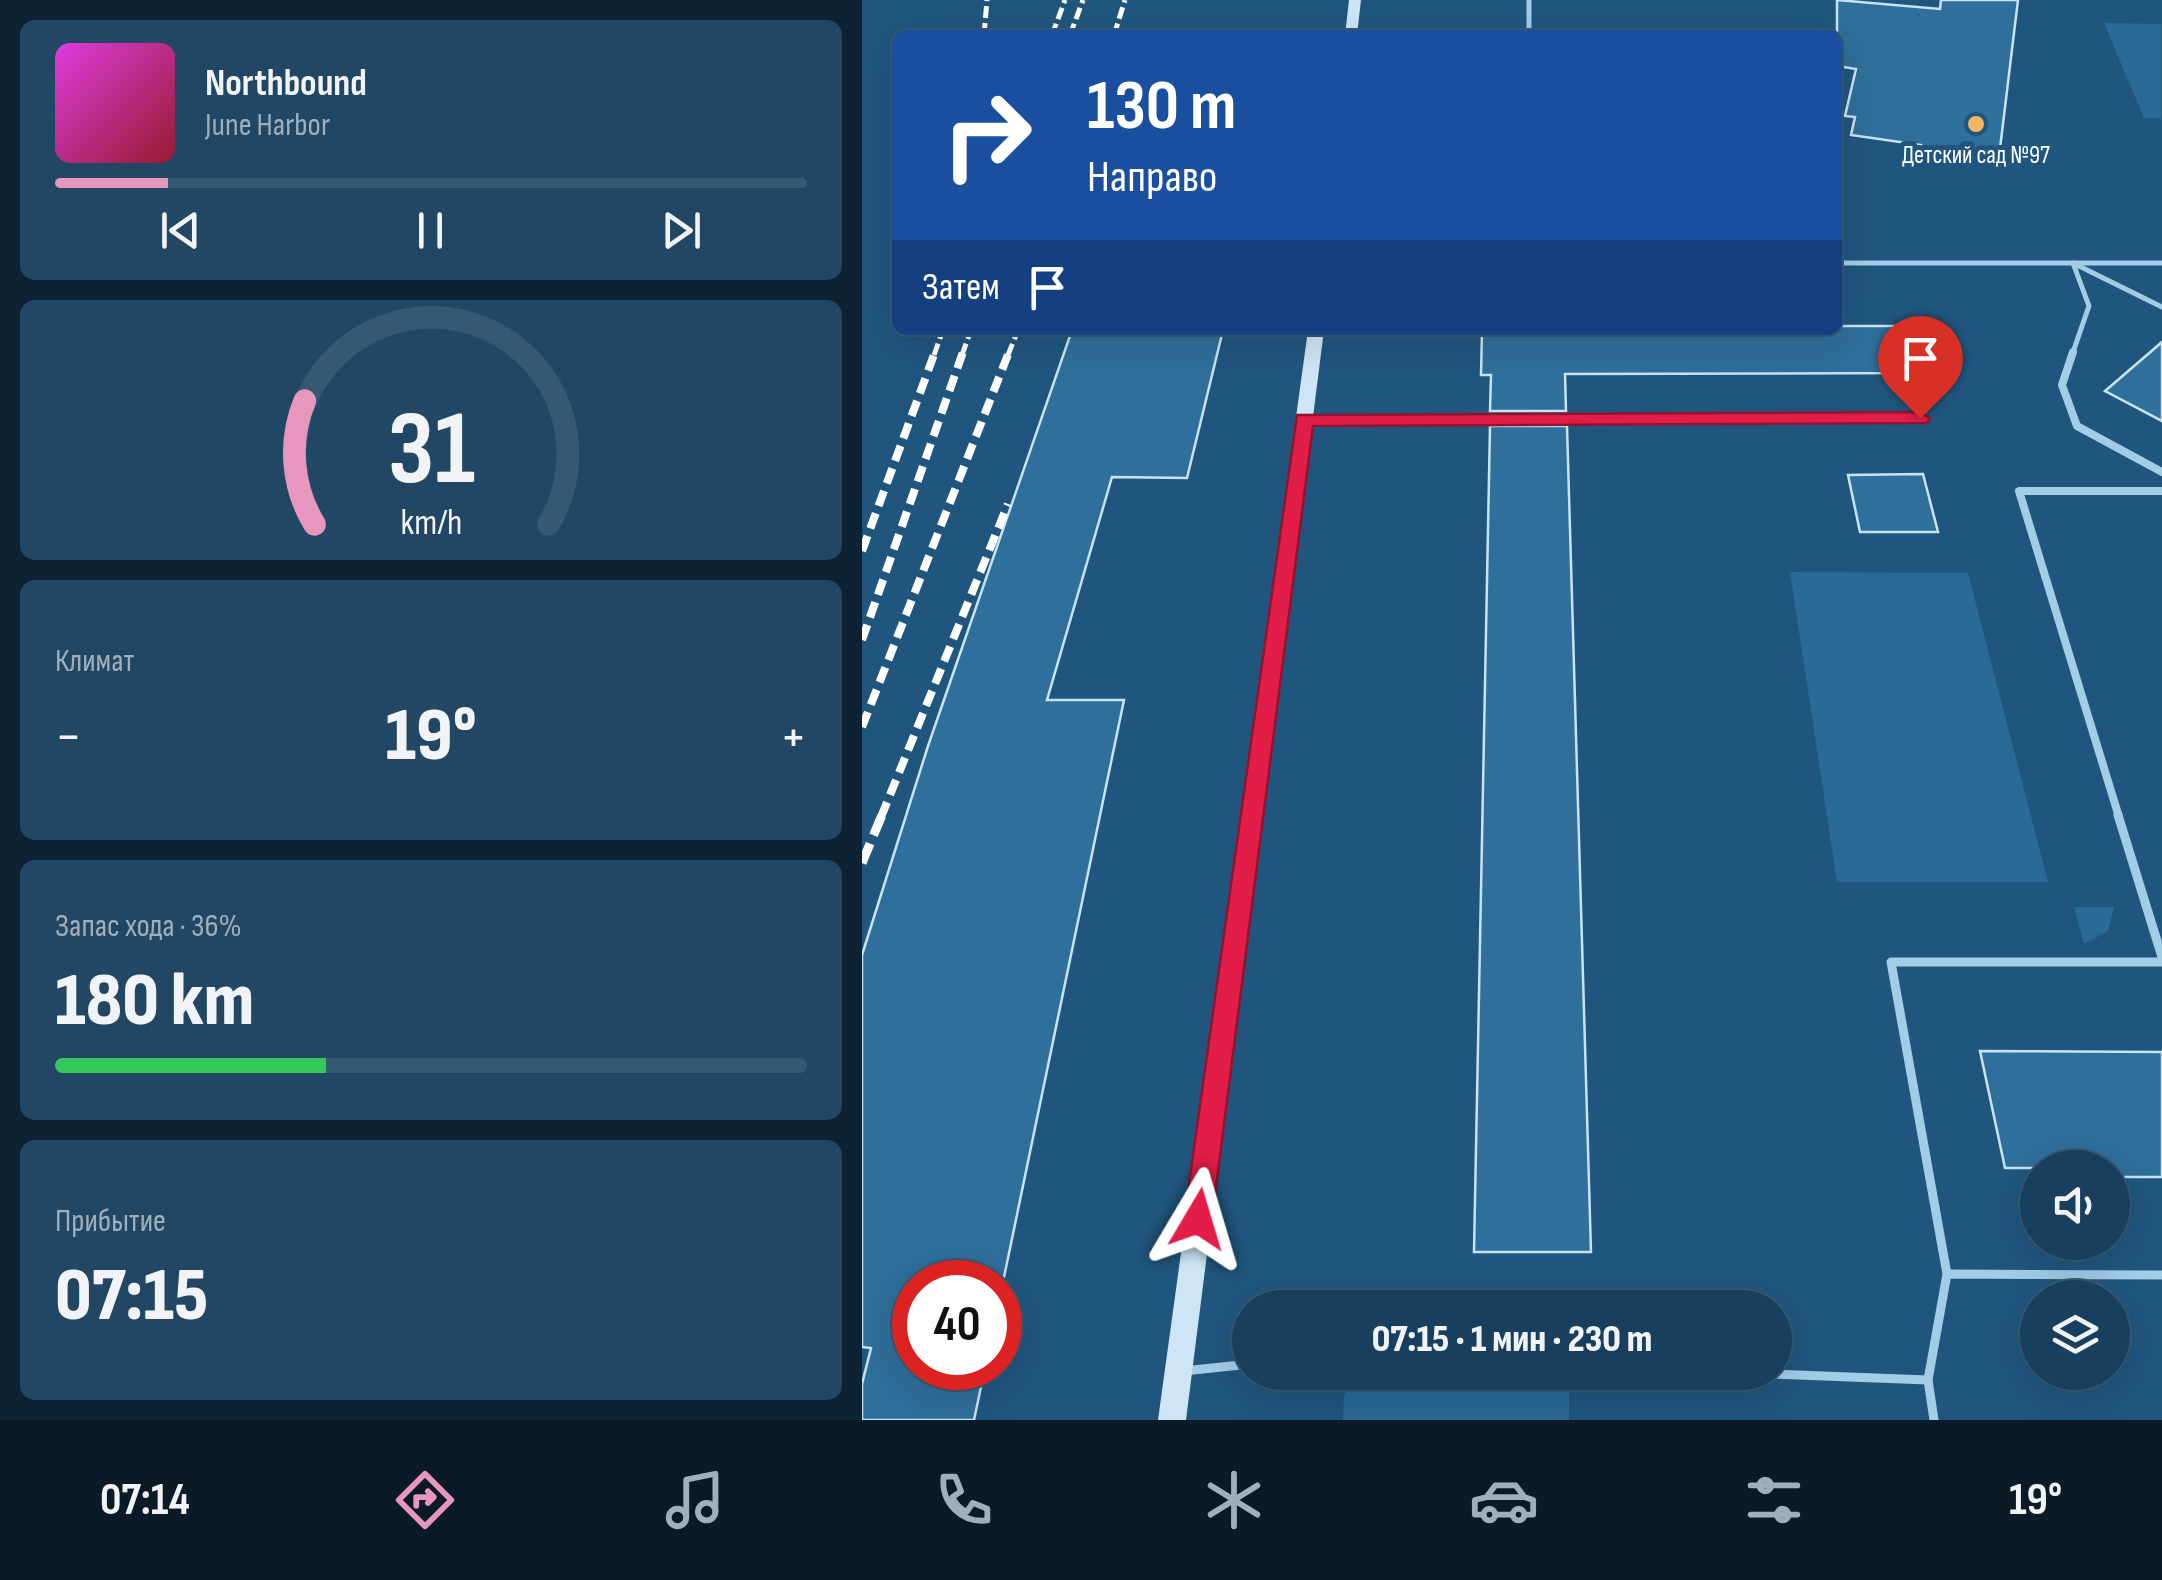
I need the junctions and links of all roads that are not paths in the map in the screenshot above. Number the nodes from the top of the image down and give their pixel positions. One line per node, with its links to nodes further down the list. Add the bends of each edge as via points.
1 (1355, 0): 3 (street)
2 (1529, 0): 4 (lane)
3 (1352, 30)
4 (1529, 30)
5 (1842, 263): 6 (lane)
6 (2073, 263): 7 (lane); 8 (lane); 12 (lane, via 2089,306 2062,385 2077,426)
7 (2162, 263)
8 (2162, 307)
9 (1315, 335): 11 (street)
10 (1920, 418): 11 (lane)
11 (1304, 420): 18 (street)
12 (2162, 472)
13 (2162, 491): 14 (lane, via 2019,491)
14 (2162, 959): 15 (lane, via 1891,962)
15 (1946, 1274): 16 (lane); 20 (lane)
16 (2162, 1276)
17 (1232, 1366): 18 (lane)
18 (1178, 1372): 21 (street)
19 (1792, 1375): 20 (lane)
20 (1928, 1380): 22 (lane)
21 (1172, 1420)
22 (1934, 1420)

